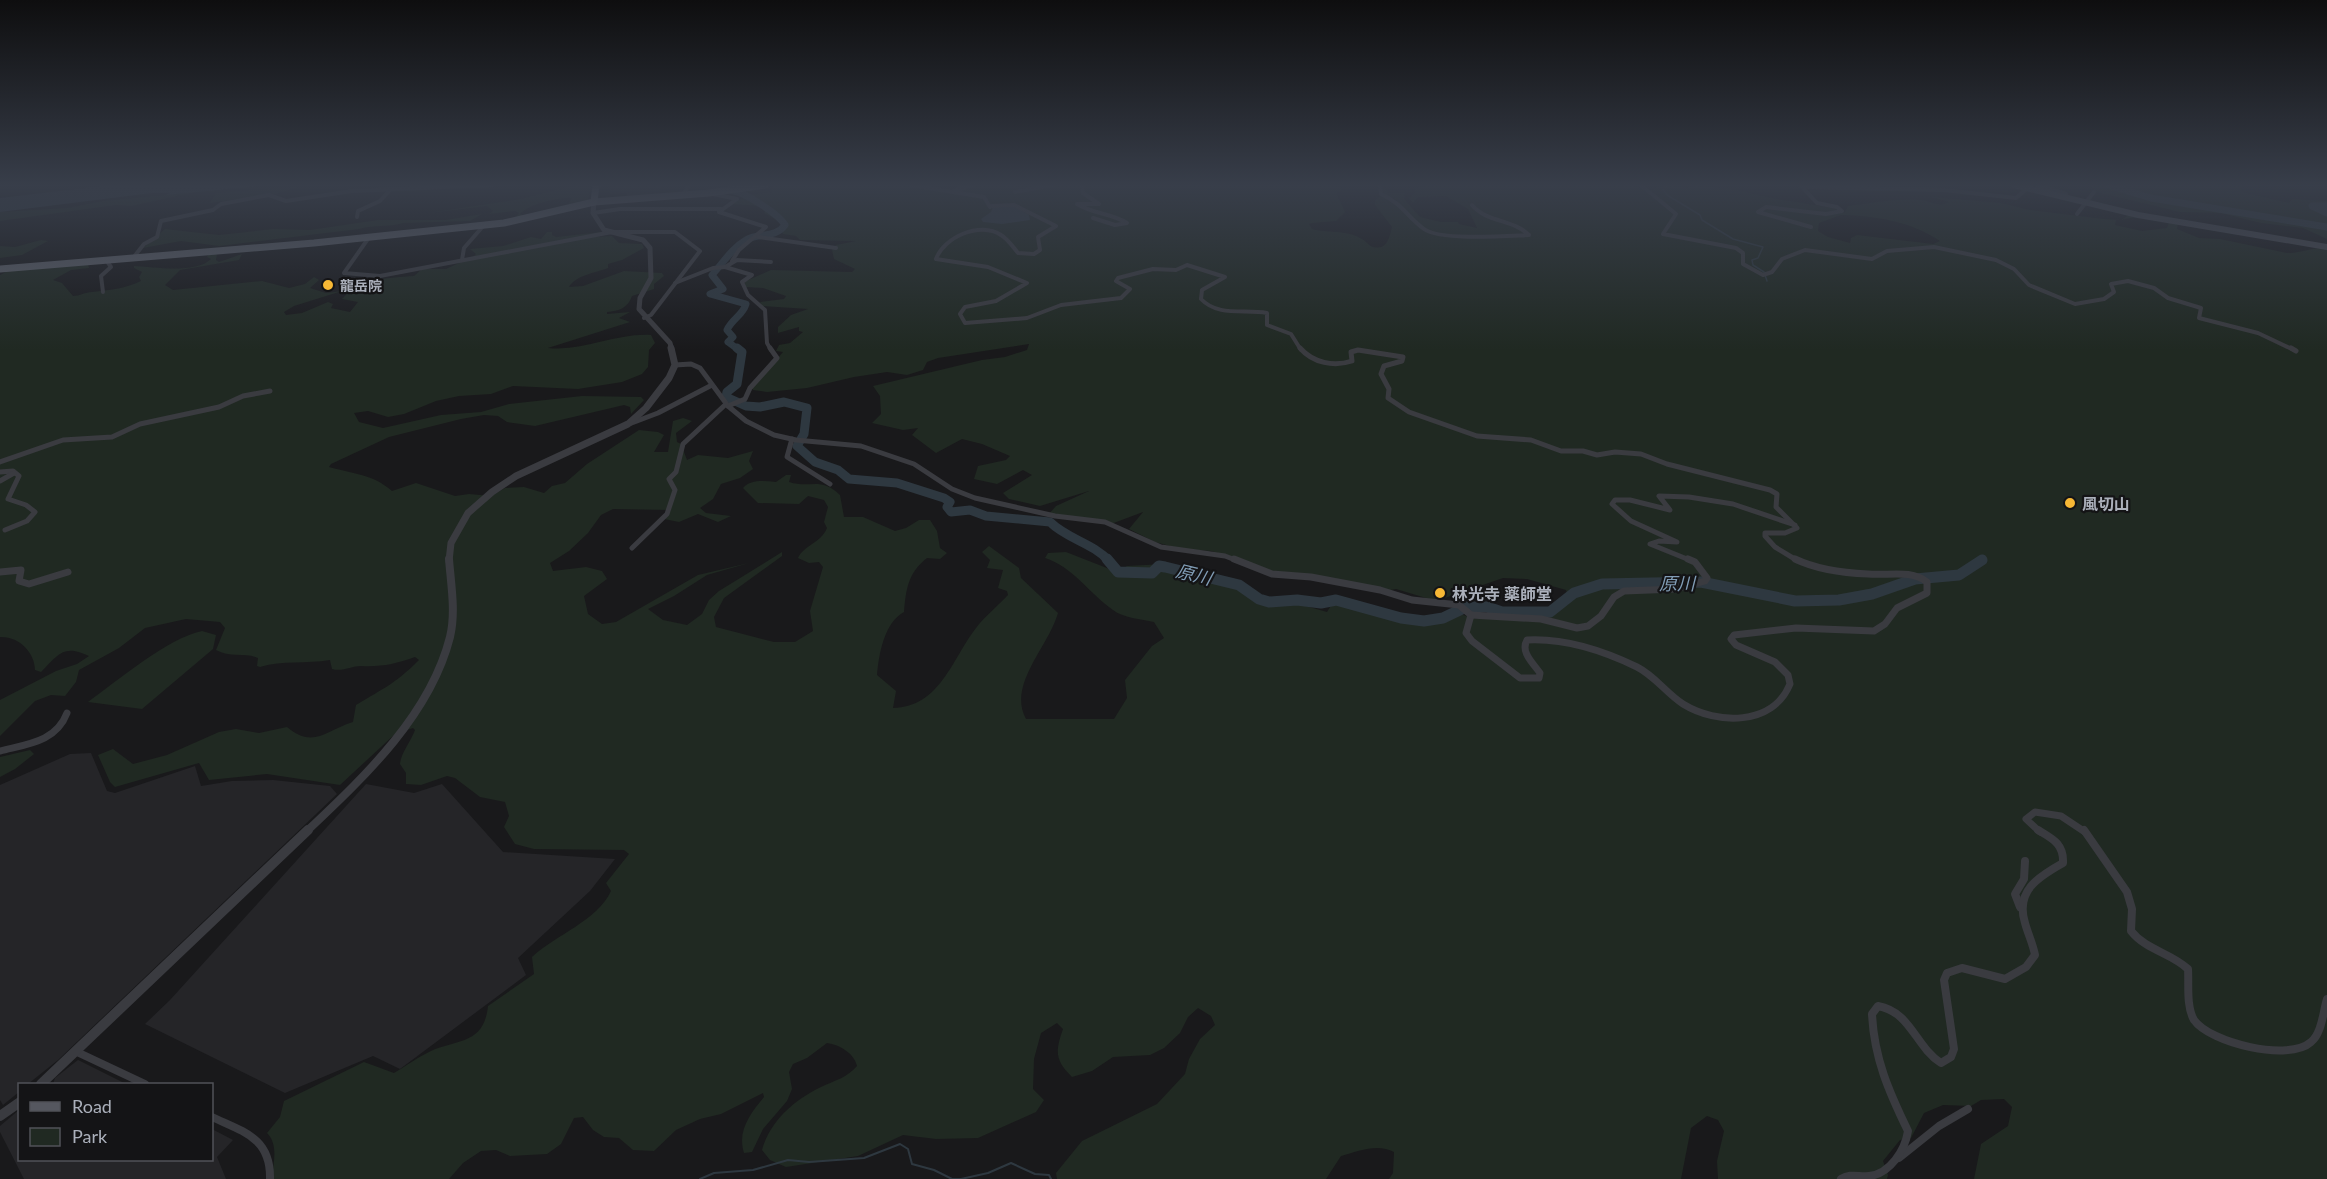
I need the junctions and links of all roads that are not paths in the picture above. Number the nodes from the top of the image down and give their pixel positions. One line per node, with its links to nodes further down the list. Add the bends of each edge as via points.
1 (151, 240): 17 (street)
2 (327, 240): 17 (highway)
3 (367, 240): 19 (street, via 344,273 380,276)
4 (471, 240): 19 (street, via 464,248)
5 (567, 240): 19 (street)
6 (643, 240): 26 (street, via 650,248 651,278 638,304)
7 (688, 240): 24 (street, via 700,251)
8 (748, 240): 20 (street)
9 (784, 240): 16 (street)
10 (954, 240): 39 (street, via 935,257 994,268 1027,283 996,301 965,307 960,314 965,323 1020,319 1061,305 1117,298 1130,289 1116,281 1118,278 1153,268 1176,270 1194,266 1225,277 1202,290 1205,304 1231,312 1267,313 1267,325 1292,335 1308,356 1343,364 1352,362 1349,354 1358,350 1403,357 1402,361 1384,366 1381,374 1389,389 1388,398 1409,412 1477,436 1531,440 1561,451 1597,455 1641,454 1741,481 1777,494 1776,507)
11 (1006, 240): 12 (street, via 1018,253 1034,254 1040,250)
12 (1038, 240)
13 (1694, 240): 27 (street, via 1736,248 1743,253 1743,264 1763,275 1769,275 1782,259 1805,250 1872,259 1895,249 1944,249 1996,260 2014,269 2029,285 2075,304 2106,298 2114,292 2111,284 2128,280 2201,308 2199,318 2206,321 2258,333)
14 (2286, 240): 15 (main road)
15 (2327, 247)
16 (836, 248)
17 (133, 258): 18 (highway)
18 (106, 260): 23 (highway); 25 (street, via 111,267 100,276)
19 (462, 260)
20 (732, 261): 21 (street); 22 (street)
21 (771, 262)
22 (722, 267): 24 (street); 31 (street, via 752,275 742,282 744,290 764,308 767,344 777,355 740,402)
23 (0, 269)
24 (674, 283): 26 (street, via 651,315)
25 (103, 291)
26 (644, 318): 28 (street, via 670,343)
27 (2296, 351)
28 (675, 365): 29 (street, via 696,366); 32 (street, via 656,397)
29 (712, 385): 31 (street); 32 (street)
30 (270, 391): 34 (street, via 140,424 112,437 63,440)
31 (727, 405): 33 (street, via 761,429); 41 (street, via 683,444 676,472 669,479 675,490 670,509)
32 (628, 424): 50 (street, via 516,476 468,513 451,543 449,555 453,613 450,637 434,681 406,726 361,779)
33 (794, 440): 38 (street, via 788,457); 44 (street, via 871,449 906,459 942,483 975,498 1055,516 1105,522 1161,547 1224,556 1272,574 1356,584 1412,600 1440,601 1463,607)
34 (0, 462)
35 (0, 472): 36 (street)
36 (14, 473): 37 (street); 40 (street, via 19,476 8,499 35,512 27,521)
37 (0, 481)
38 (830, 484)
39 (1795, 525): 44 (street, via 1742,505 1671,494 1659,496 1670,510 1624,498 1612,504 1615,510 1674,539 1677,542 1650,544 1695,561 1707,578 1704,582 1658,591 1624,591 1614,597 1601,616 1588,626 1577,628 1542,619); 44 (street, via 1793,531 1770,531 1765,536 1780,552 1808,564 1876,575 1913,574 1924,578 1928,589 1925,597 1896,609 1884,626 1874,631 1796,628 1734,635 1731,639 1736,645 1783,667 1790,676 1791,685 1781,700 1746,717 1707,716 1688,708 1647,673 1630,664 1548,640 1527,640 1526,652 1540,673 1539,678 1520,678 1472,641 1466,633)
40 (5, 530)
41 (632, 548)
42 (0, 572): 43 (street, via 21,570 19,581 29,584)
43 (68, 572)
44 (1471, 615)
45 (67, 713): 46 (street, via 63,724 41,742)
46 (0, 751)
47 (2025, 861): 48 (street, via 2020,891 2015,894)
48 (2020, 907): 49 (street, via 2030,884 2040,874 2063,863 2065,856 2056,840 2026,819 2035,812 2068,819 2093,837 2118,875 2132,908 2128,926 2132,934 2166,951 2188,969 2193,1018 2201,1028 2252,1047 2304,1047 2313,1041); 57 (street, via 2034,945 2035,955 2026,967 2006,978 1962,968 1947,974 1944,980 1954,1049 1951,1057 1941,1063 1931,1059 1903,1015 1889,1006 1878,1006 1872,1014 1879,1073 1908,1131)
49 (2327, 999)
50 (77, 1052): 51 (street); 52 (street)
51 (42, 1083)
52 (143, 1083)
53 (18, 1103): 55 (street)
54 (1968, 1109): 57 (street)
55 (0, 1116)
56 (213, 1118): 58 (street, via 261,1142 270,1157)
57 (1899, 1158): 59 (street, via 1875,1175 1856,1174)
58 (270, 1179)
59 (1841, 1179)

